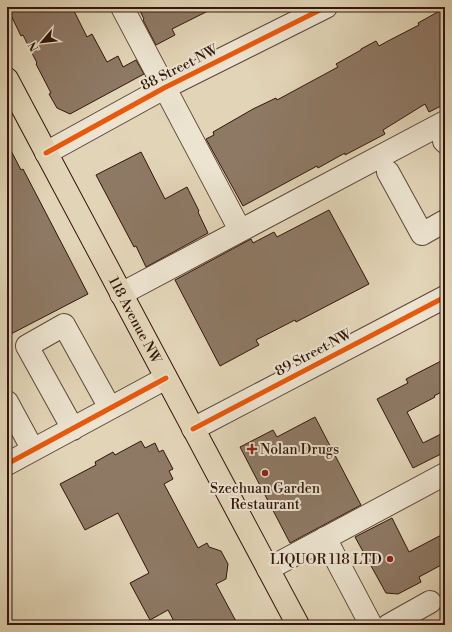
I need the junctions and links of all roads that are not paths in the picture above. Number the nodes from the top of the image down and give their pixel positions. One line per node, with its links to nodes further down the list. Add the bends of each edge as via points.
1 (122, 7): 4 (street)
2 (326, 7): 4 (street, 88 Street NW)
3 (7, 79): 6 (main road, 118 Avenue NW)
4 (164, 88): 6 (street, 88 Street NW); 9 (street)
5 (445, 135): 9 (street)
6 (46, 153): 10 (main road, 118 Avenue NW)
7 (388, 172): 8 (street, via 422,234)
8 (445, 221)
9 (240, 230): 10 (street)
10 (121, 294): 12 (main road, 118 Avenue NW)
11 (445, 297): 16 (street, 89 Street NW)
12 (166, 378): 14 (street); 16 (main road, 118 Avenue NW)
13 (7, 402): 17 (street)
14 (110, 408): 15 (street); 15 (street, via 64,325 27,346)
15 (73, 429): 17 (street)
16 (192, 429): 21 (main road, 118 Avenue NW)
17 (33, 450): 18 (street)
18 (7, 464)
19 (445, 474): 20 (street)
20 (325, 538): 21 (street); 24 (street)
21 (268, 569): 23 (main road, 118 Avenue NW)
22 (430, 602): 25 (street)
23 (298, 625)
24 (371, 625)
25 (389, 625)

